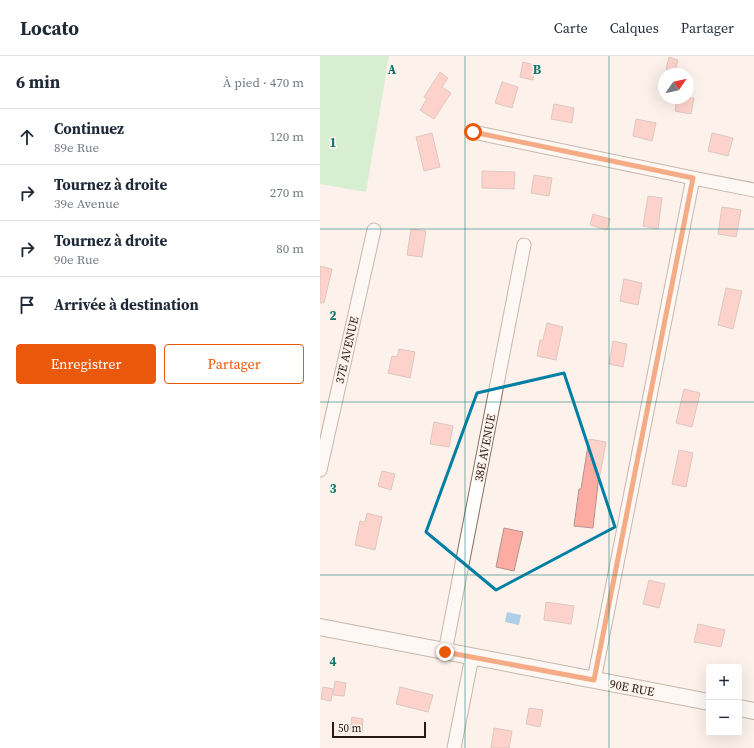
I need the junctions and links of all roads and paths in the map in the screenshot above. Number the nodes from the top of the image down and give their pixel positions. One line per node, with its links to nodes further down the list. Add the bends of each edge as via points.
1 (473, 132): 2 (street)
2 (693, 178): 3 (street); 10 (street)
3 (754, 190)
4 (374, 230): 6 (street, 37E AVENUE)
5 (524, 245): 8 (street, 38E AVENUE)
6 (320, 470)
7 (320, 627): 8 (street, 90E RUE)
8 (445, 652): 9 (street, 90E RUE)
9 (472, 657): 10 (street, 90E RUE); 14 (street)
10 (594, 680): 11 (street, 90E RUE)
11 (706, 701)
12 (742, 709): 13 (street)
13 (754, 711)
14 (454, 748)

